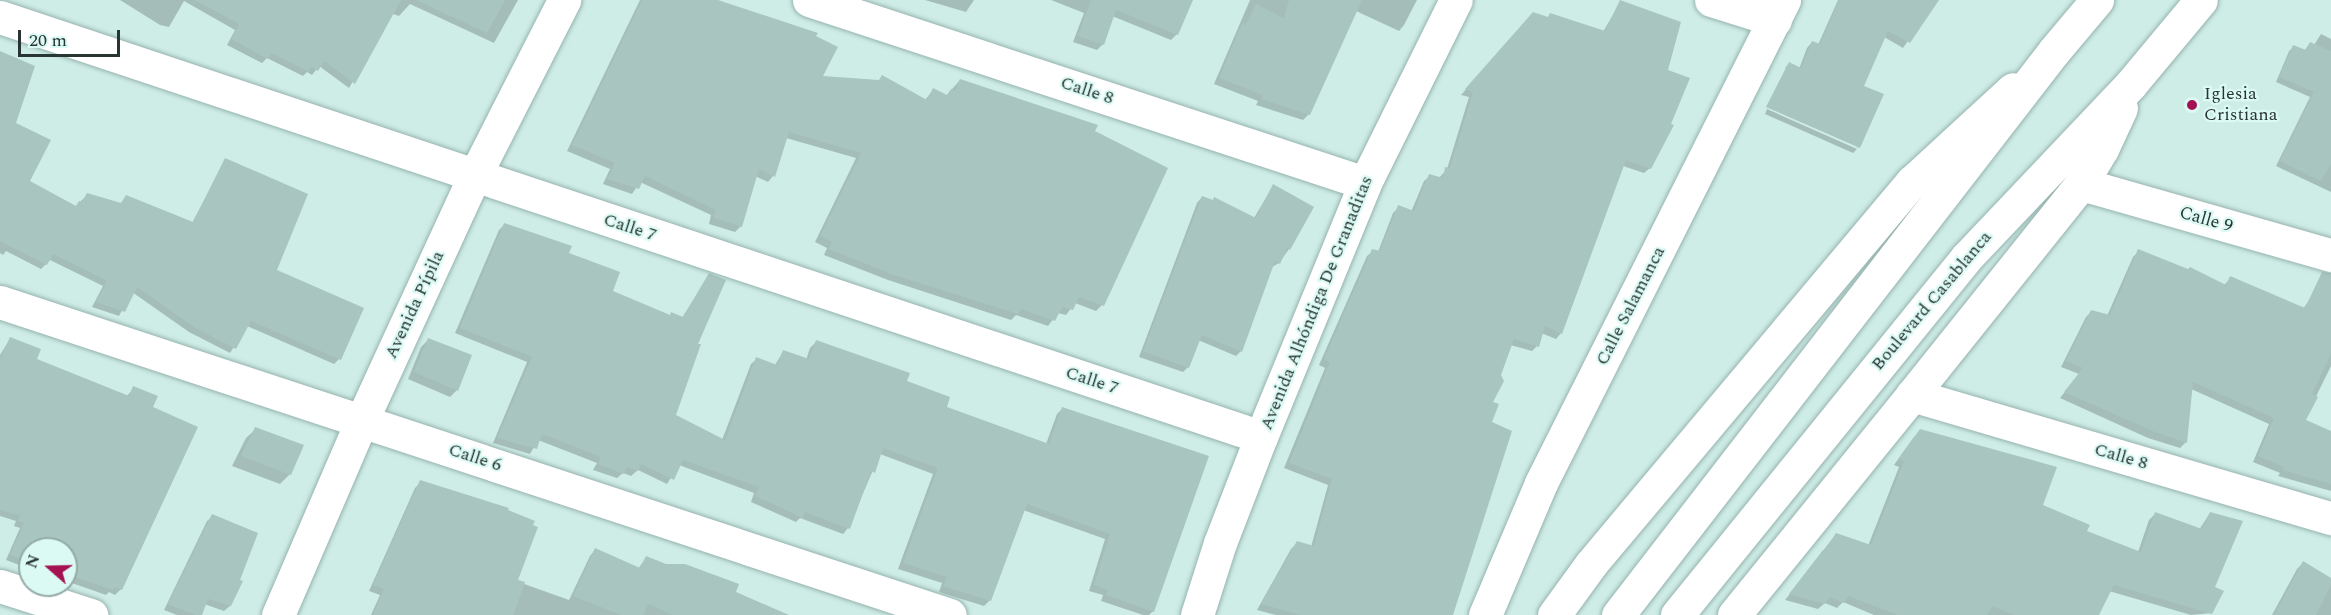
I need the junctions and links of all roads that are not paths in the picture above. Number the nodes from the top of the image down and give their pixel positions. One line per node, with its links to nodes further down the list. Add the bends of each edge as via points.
1 (564, 0): 11 (street, Avenida Pípila)
2 (809, 0): 12 (street, Calle 8)
3 (1456, 0): 12 (street, Avenida Alhóndiga De Granaditas)
4 (1711, 0): 7 (street)
5 (2097, 0): 9 (street)
6 (2201, 0): 10 (street, Boulevard Casablanca)
7 (1779, 10): 25 (street, Calle Salamanca, via 1541,483)
8 (0, 17): 11 (street, Calle 7)
9 (2054, 51): 26 (street, via 1912,182 1599,555); 27 (street)
10 (2131, 84): 13 (street, via 2110,134); 28 (street, Boulevard Casablanca, via 1966,258)
11 (474, 177): 17 (street, Avenida Pípila); 18 (street, Calle 7)
12 (1365, 183): 18 (street, Avenida Alhóndiga De Granaditas)
13 (2081, 184): 14 (street, Calle 9); 16 (street)
14 (2331, 255)
15 (0, 302): 17 (street, Calle 6)
16 (1912, 395): 19 (street, Calle 8); 29 (street)
17 (362, 420): 22 (street, Avenida Pípila); 23 (street, Calle 6)
18 (1262, 437): 24 (street, Avenida Alhóndiga De Granaditas, via 1220,543)
19 (2331, 518)
20 (0, 586): 21 (street)
21 (92, 615)
22 (278, 615)
23 (950, 615)
24 (1197, 615)
25 (1485, 615)
26 (1554, 615)
27 (1618, 615)
28 (1677, 615)
29 (1735, 615)

